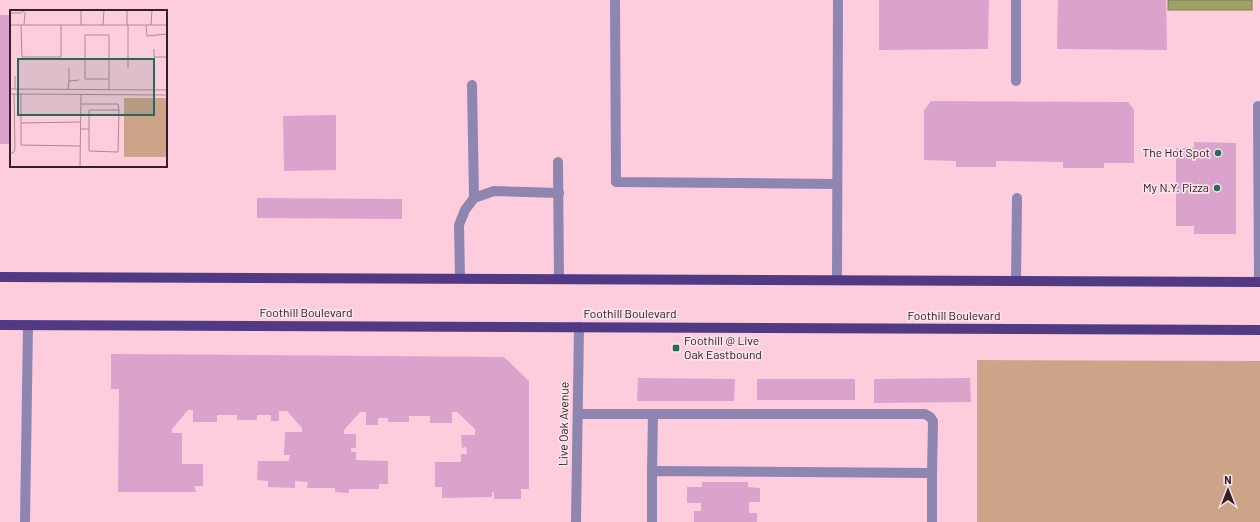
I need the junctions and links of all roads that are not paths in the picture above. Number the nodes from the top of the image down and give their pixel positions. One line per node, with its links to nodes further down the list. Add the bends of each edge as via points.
1 (615, 0): 8 (street, via 616,182)
2 (838, 0): 8 (street)
3 (1016, 0): 4 (street)
4 (1016, 82)
5 (472, 85): 10 (street)
6 (1258, 106): 17 (street)
7 (558, 162): 9 (street)
8 (837, 184): 15 (street)
9 (559, 193): 10 (street, via 494,191); 14 (street)
10 (474, 198): 13 (street, via 465,210 459,226)
11 (1017, 198): 16 (street)
12 (0, 277): 13 (main road)
13 (460, 278): 14 (main road)
14 (559, 279): 15 (main road)
15 (837, 280): 16 (main road)
16 (1016, 281): 17 (main road)
17 (1260, 282)
18 (0, 325): 19 (main road, Foothill Boulevard)
19 (28, 325): 20 (main road, Foothill Boulevard); 26 (street)
20 (579, 326): 21 (main road, Foothill Boulevard); 22 (street, Live Oak Avenue)
21 (1260, 330)
22 (578, 414): 23 (street); 27 (street, Live Oak Avenue)
23 (653, 414): 24 (street); 25 (street, via 925,414 932,421)
24 (652, 471): 25 (street); 28 (street)
25 (932, 473): 29 (street)
26 (26, 522)
27 (576, 522)
28 (652, 522)
29 (932, 522)

